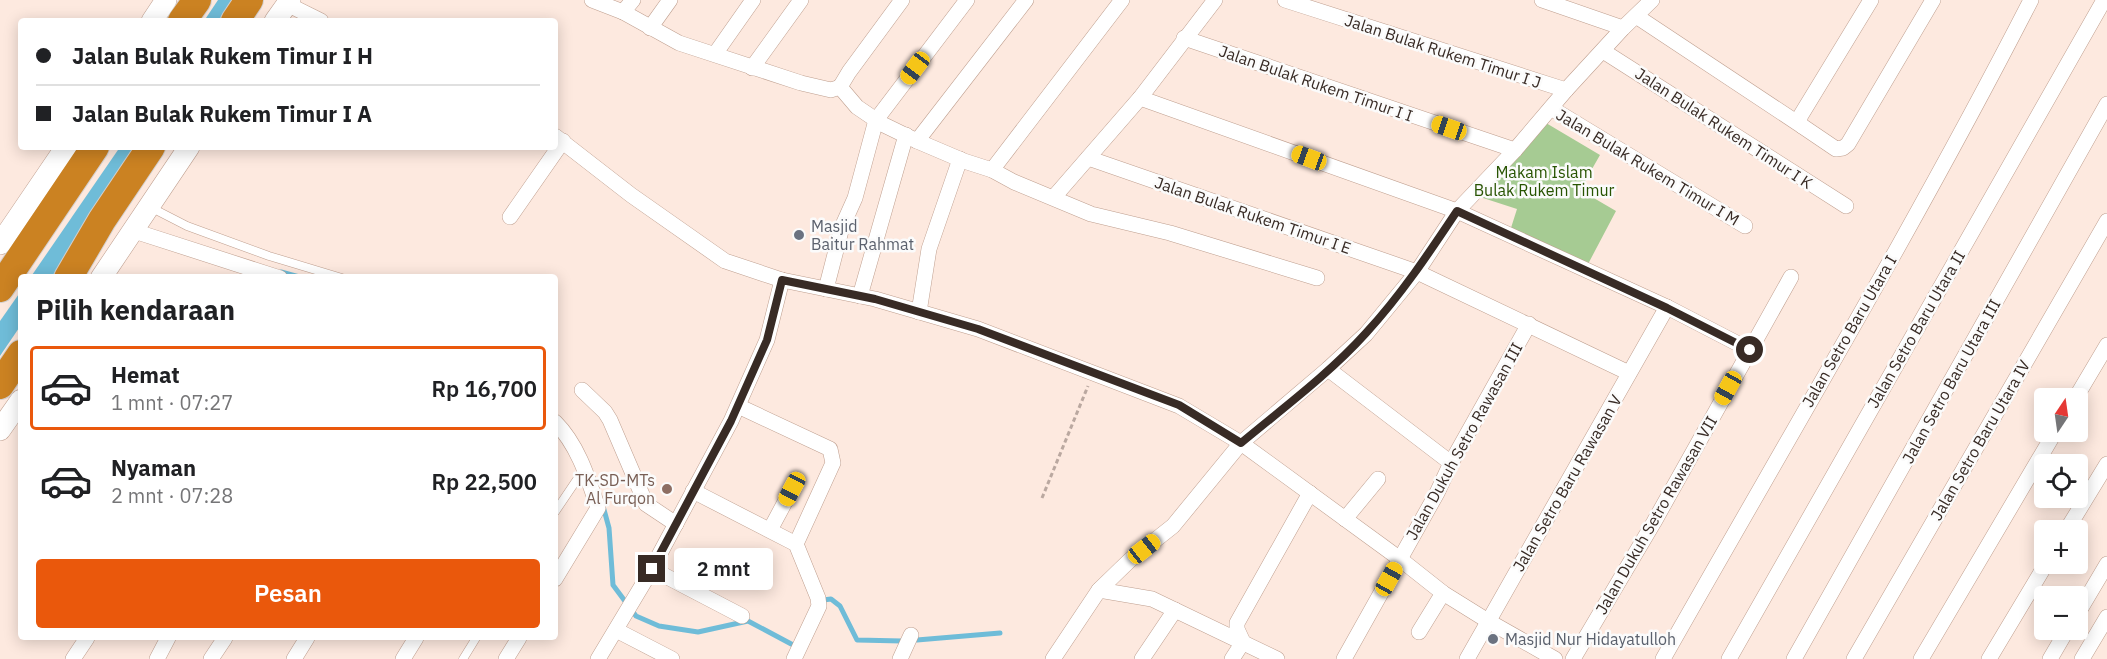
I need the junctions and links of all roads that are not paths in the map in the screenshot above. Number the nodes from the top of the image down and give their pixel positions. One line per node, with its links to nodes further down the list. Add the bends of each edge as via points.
1 (166, 0): 23 (main road)
2 (197, 0): 24 (highway)
3 (249, 0): 25 (highway)
4 (592, 0): 21 (street)
5 (670, 0): 28 (street)
6 (753, 0): 32 (street)
7 (801, 0): 33 (street)
8 (902, 0): 34 (street)
9 (967, 0): 39 (street)
10 (1026, 0): 42 (street)
11 (1122, 0): 51 (street)
12 (1215, 0): 30 (street)
13 (1285, 0): 35 (street, Jalan Bulak Rukem Timur I J)
14 (1542, 0): 29 (street)
15 (1652, 0): 22 (street)
16 (1871, 0): 40 (street, via 1801,115)
17 (1933, 0): 40 (street, via 1843,148 1836,149)
18 (2031, 0): 145 (street, Jalan Setro Baru Utara I)
19 (2104, 0): 146 (street, Jalan Setro Baru Utara II)
20 (288, 2): 26 (main road); 27 (street)
21 (628, 6): 28 (street)
22 (1636, 16): 29 (street); 40 (street)
23 (154, 18)
24 (184, 18)
25 (237, 18)
26 (277, 18)
27 (316, 18)
28 (650, 28): 32 (street, via 679,43)
29 (1623, 28): 31 (street)
30 (1184, 38): 36 (street); 48 (street, Jalan Bulak Rukem Timur I I)
31 (1603, 51): 35 (street); 53 (street, Jalan Bulak Rukem Timur I K)
32 (715, 54): 33 (street)
33 (752, 69): 34 (street, via 831,90)
34 (840, 87): 39 (street)
35 (1566, 90): 38 (street)
36 (1140, 98): 49 (street); 55 (street)
37 (2107, 104): 147 (street, Jalan Setro Baru Utara III)
38 (1551, 108): 48 (street); 58 (street, Jalan Bulak Rukem Timur I M)
39 (876, 120): 42 (street); 70 (street)
40 (1802, 126)
41 (559, 138): 68 (street, via 725,261)
42 (911, 138): 50 (street); 71 (street)
43 (64, 150): 60 (main road)
44 (93, 150): 69 (highway)
45 (149, 150): 62 (highway)
46 (187, 150): 54 (main road)
47 (552, 150): 56 (street)
48 (1515, 150): 55 (street)
49 (1088, 158): 52 (street); 61 (street, Jalan Bulak Rukem Timur I E)
50 (960, 159): 51 (street); 73 (street, via 929,249)
51 (992, 170): 52 (street)
52 (1054, 197): 67 (street, via 1091,213)
53 (1846, 206)
54 (147, 208): 59 (main road); 65 (lane, via 269,256)
55 (1457, 211): 61 (street); 72 (street)
56 (510, 218)
57 (2107, 221): 148 (street, Jalan Setro Baru Utara IV)
58 (1744, 226)
59 (132, 230): 63 (main road); 64 (street)
60 (0, 244)
61 (1417, 272): 74 (street, Jalan Bulak Rukem Timur I E); 78 (street, via 1366,334)
62 (70, 274)
63 (104, 274)
64 (268, 274)
65 (329, 274)
66 (1791, 277): 76 (street, Jalan Dukuh Setro Rawasan VII)
67 (1317, 278)
68 (782, 280): 70 (street); 84 (street, via 767,340)
69 (0, 288)
70 (826, 289): 71 (street)
71 (860, 296): 73 (street)
72 (1667, 308): 76 (street); 79 (street, Jalan Setro Baru Rawasan V)
73 (919, 312): 88 (street, via 978,329 1179,405)
74 (1528, 324): 79 (street, Jalan Bulak Rukem Timur I E); 89 (street, Jalan Dukuh Setro Rawasan III)
75 (2107, 345): 81 (street)
76 (1750, 350): 144 (street, Jalan Dukuh Setro Rawasan VII)
77 (18, 358): 80 (highway)
78 (1328, 369): 88 (street); 89 (street)
79 (1629, 373): 113 (street, Jalan Setro Baru Rawasan V)
80 (0, 385)
81 (2082, 388)
82 (582, 390): 99 (street, via 610,420 646,504)
83 (18, 404): 86 (main road)
84 (738, 406): 94 (street); 101 (street, via 832,452 830,471)
85 (558, 426): 91 (street)
86 (0, 430)
87 (2049, 442): 149 (street)
88 (1241, 443): 95 (street); 107 (street, via 1173,526)
89 (1451, 463): 102 (street, Jalan Dukuh Setro Rawasan III)
90 (2107, 464): 98 (street)
91 (584, 469): 96 (lane); 105 (street, via 598,508)
92 (1378, 479): 97 (street)
93 (792, 489): 100 (street)
94 (693, 491): 99 (street); 100 (street)
95 (1310, 493): 97 (street); 125 (street, via 1237,623)
96 (558, 508)
97 (1345, 519): 102 (street)
98 (2073, 520)
99 (676, 524): 104 (street)
100 (770, 530): 101 (street)
101 (796, 544): 136 (street, via 819,606)
102 (1400, 558): 108 (street); 141 (street, Jalan Dukuh Setro Rawasan III)
103 (2107, 564): 109 (street)
104 (652, 569): 111 (street); 114 (street)
105 (558, 574)
106 (2040, 574): 150 (street)
107 (1099, 590): 110 (street, via 1152,599); 137 (street)
108 (1443, 593): 113 (street); 115 (street)
109 (2088, 596)
110 (1175, 610): 125 (street); 138 (street)
111 (742, 616)
112 (2107, 617): 152 (street)
113 (1488, 621): 142 (street, Jalan Setro Baru Rawasan V); 143 (street)
114 (616, 630): 134 (street); 135 (street)
115 (1419, 632)
116 (911, 635): 126 (street)
117 (86, 640): 127 (street)
118 (167, 640): 128 (street)
119 (224, 640): 129 (street)
120 (307, 640): 130 (street)
121 (415, 640): 131 (street)
122 (475, 640): 132 (lane)
123 (518, 640): 133 (street)
124 (2061, 640): 151 (street)
125 (1243, 642): 139 (street); 140 (street)
126 (902, 656)
127 (73, 659)
128 (157, 659)
129 (211, 659)
130 (294, 659)
131 (403, 659)
132 (463, 659)
133 (506, 659)
134 (598, 659)
135 (672, 659)
136 (794, 659)
137 (1053, 659)
138 (1142, 659)
139 (1232, 659)
140 (1277, 659)
141 (1344, 659)
142 (1467, 659)
143 (1555, 659)
144 (1573, 659)
145 (1663, 659)
146 (1729, 659)
147 (1794, 659)
148 (1854, 659)
149 (1921, 659)
150 (1989, 659)
151 (2050, 659)
152 (2082, 659)

